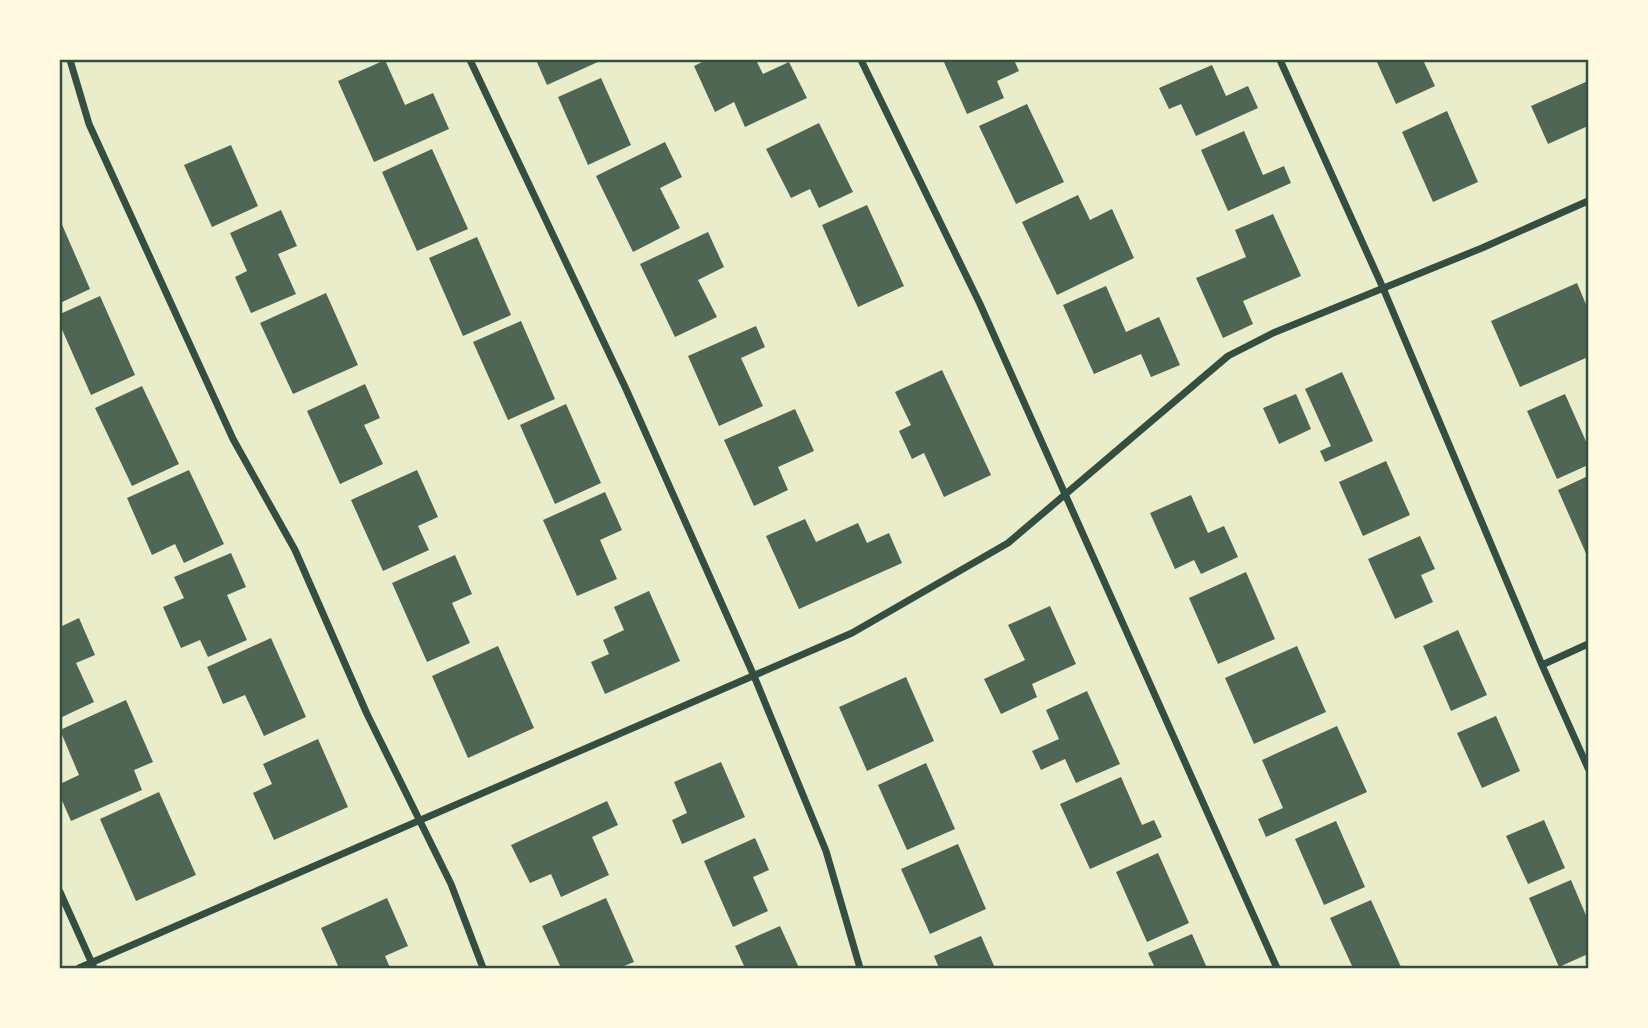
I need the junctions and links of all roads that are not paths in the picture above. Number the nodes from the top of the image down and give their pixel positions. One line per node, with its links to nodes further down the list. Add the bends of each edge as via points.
1 (70, 60): 12 (street, via 89,124 233,439 295,550)
2 (470, 60): 10 (street, via 626,389)
3 (861, 60): 7 (street, via 981,304)
4 (1280, 60): 6 (street)
5 (1588, 201): 6 (street)
6 (1383, 288): 7 (street, via 1228,356); 9 (street)
7 (1066, 494): 10 (street, via 1008,543 852,632); 18 (street)
8 (1588, 644): 9 (street)
9 (1542, 665): 11 (street)
10 (754, 676): 12 (street); 17 (street, via 826,851)
11 (1588, 768)
12 (420, 822): 14 (street); 16 (street, via 451,884)
13 (60, 892): 14 (street)
14 (92, 966): 15 (street)
15 (79, 968)
16 (482, 968)
17 (860, 968)
18 (1277, 968)

